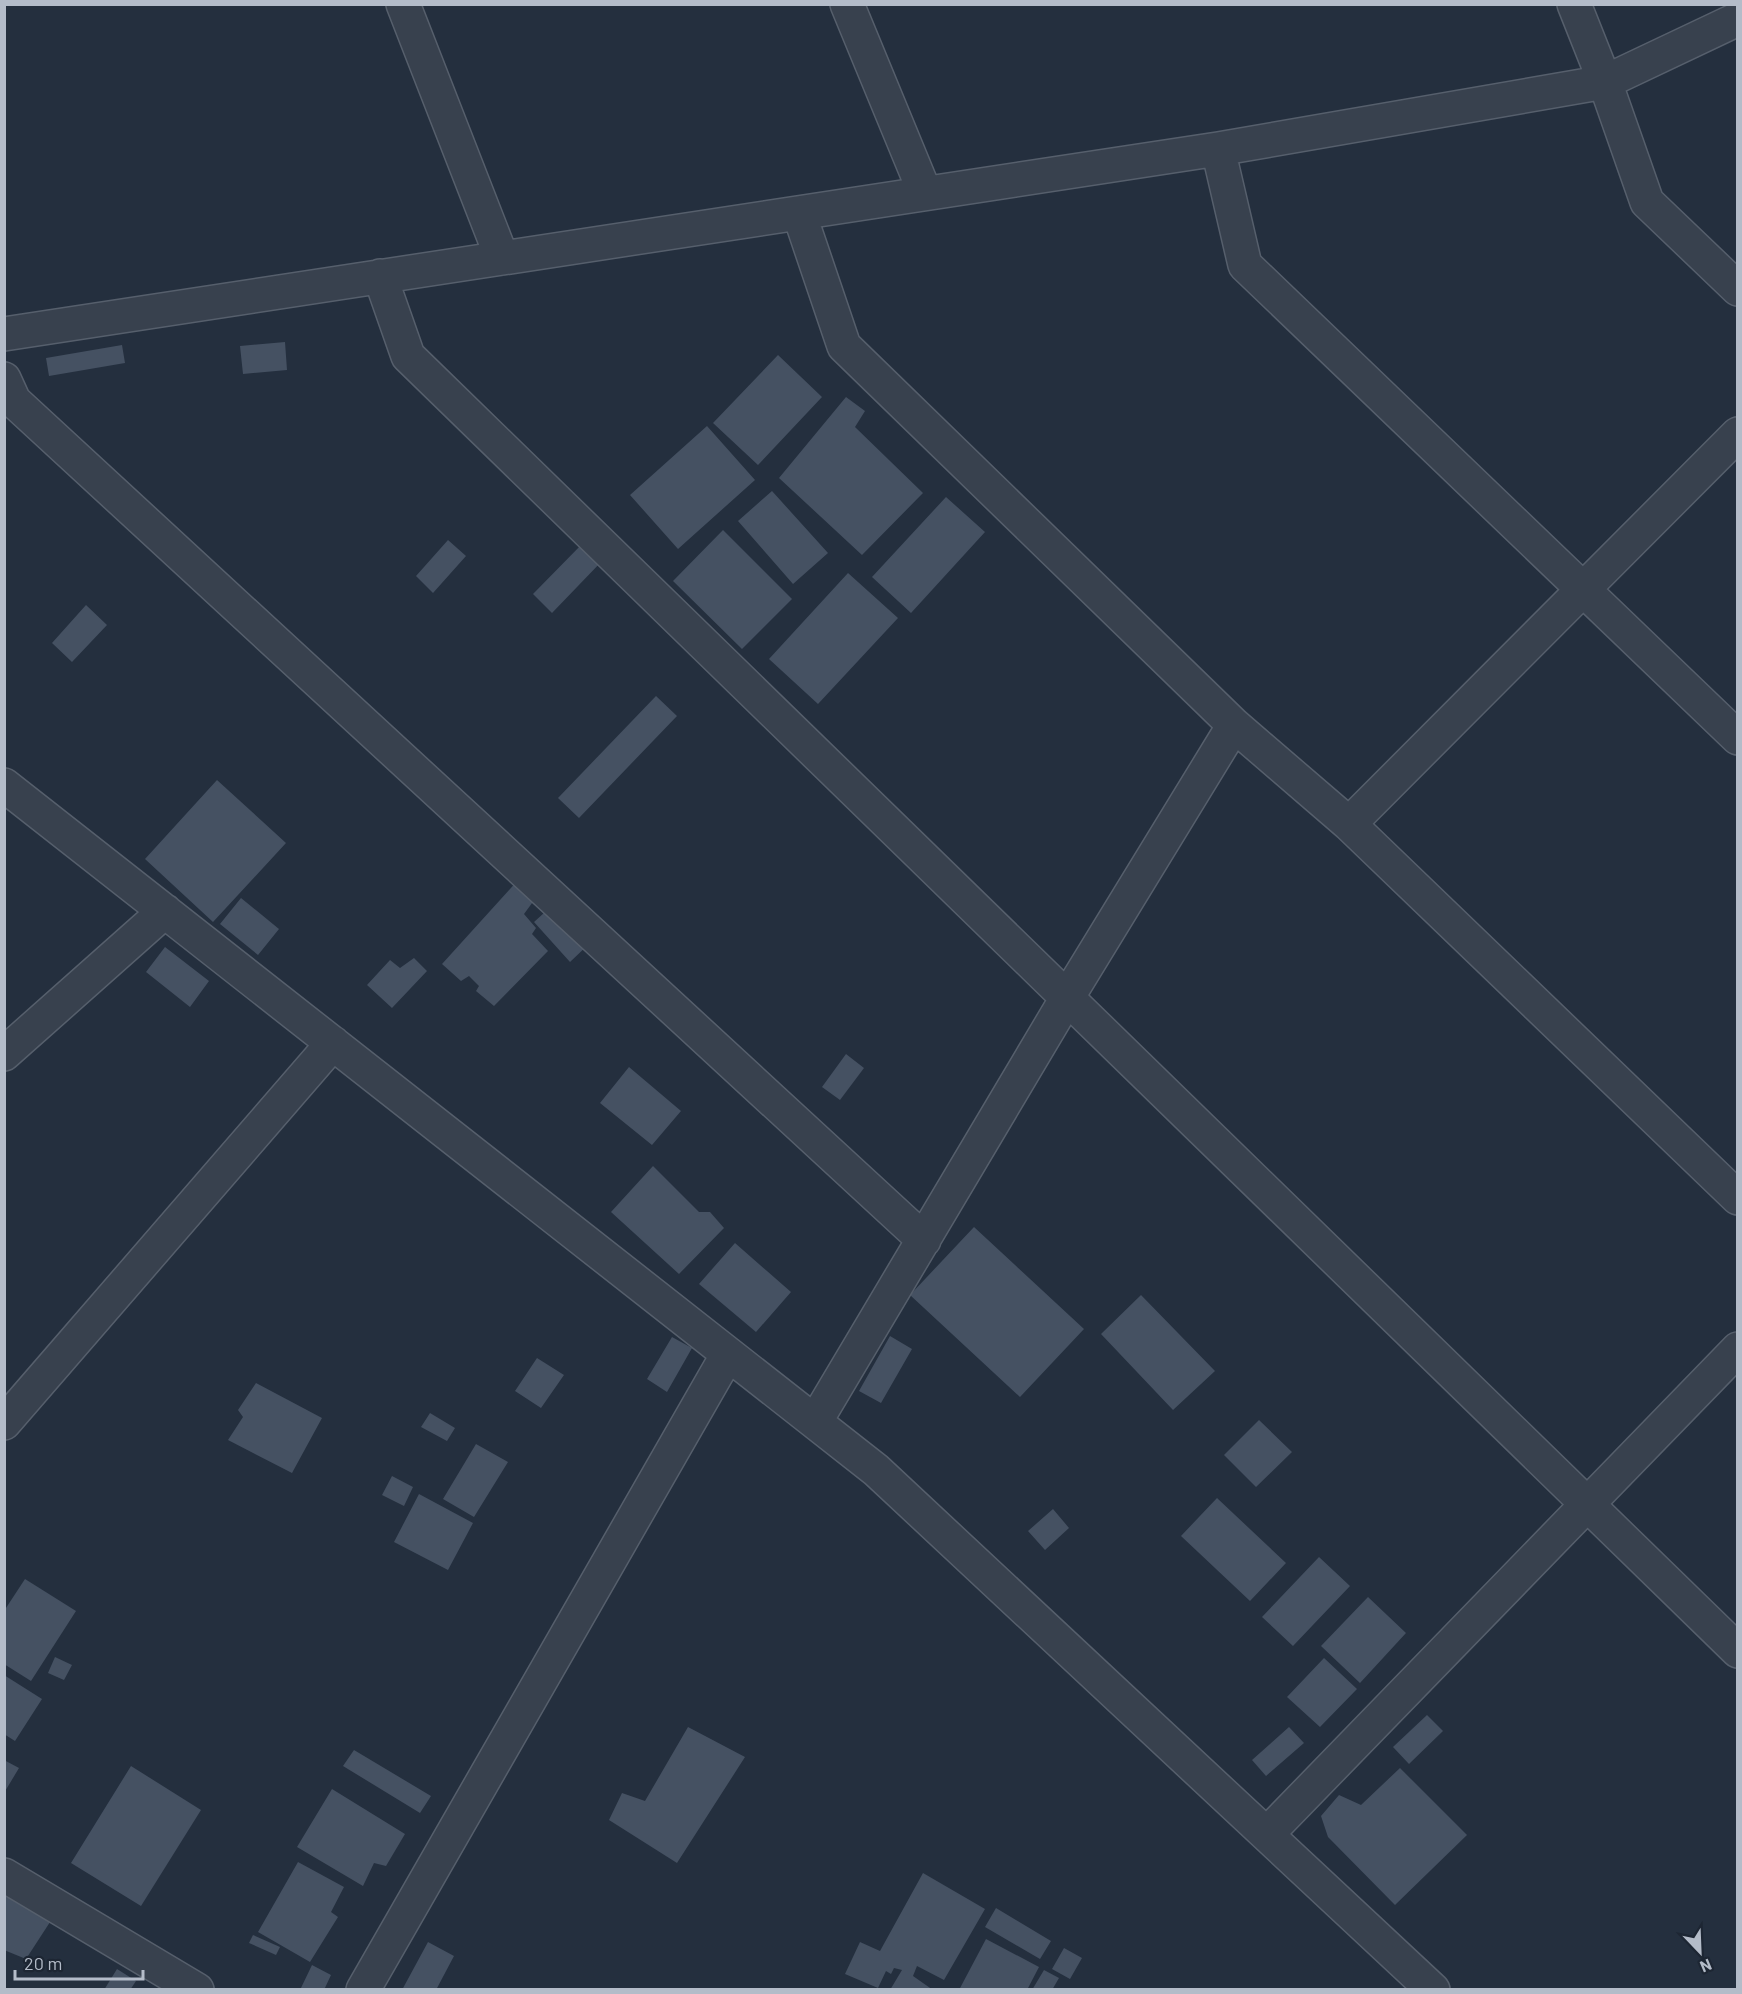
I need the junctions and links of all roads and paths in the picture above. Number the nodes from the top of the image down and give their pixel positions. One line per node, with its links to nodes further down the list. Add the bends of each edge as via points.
1 (404, 4): 9 (street)
2 (847, 4): 7 (street)
3 (1574, 4): 5 (street)
4 (1737, 20): 5 (street)
5 (1605, 82): 6 (street); 11 (street, via 1647,202)
6 (1218, 149): 7 (street); 15 (street, via 1245,265)
7 (926, 193): 8 (street)
8 (799, 213): 9 (street); 16 (street, via 844,346)
9 (502, 258): 10 (street)
10 (380, 276): 12 (street); 21 (street, via 408,356)
11 (1737, 289)
12 (4, 334)
13 (4, 379): 25 (street, via 14,401)
14 (1737, 434): 15 (street)
15 (1582, 589): 17 (street); 19 (street)
16 (1234, 725): 19 (street); 21 (street)
17 (1737, 738)
18 (4, 785): 20 (street)
19 (1349, 824): 24 (street)
20 (165, 911): 22 (street); 23 (street)
21 (1067, 998): 25 (street); 30 (street)
22 (333, 1043): 27 (street); 29 (street)
23 (4, 1054)
24 (1737, 1198)
25 (924, 1240): 28 (street)
26 (1737, 1349): 30 (street)
27 (728, 1354): 28 (street); 35 (street)
28 (815, 1422): 32 (street, via 876,1470)
29 (4, 1424)
30 (1587, 1504): 31 (street); 32 (street)
31 (1737, 1651)
32 (1267, 1834): 36 (street)
33 (4, 1875): 34 (street)
34 (197, 1989)
35 (363, 1989)
36 (1433, 1989)

